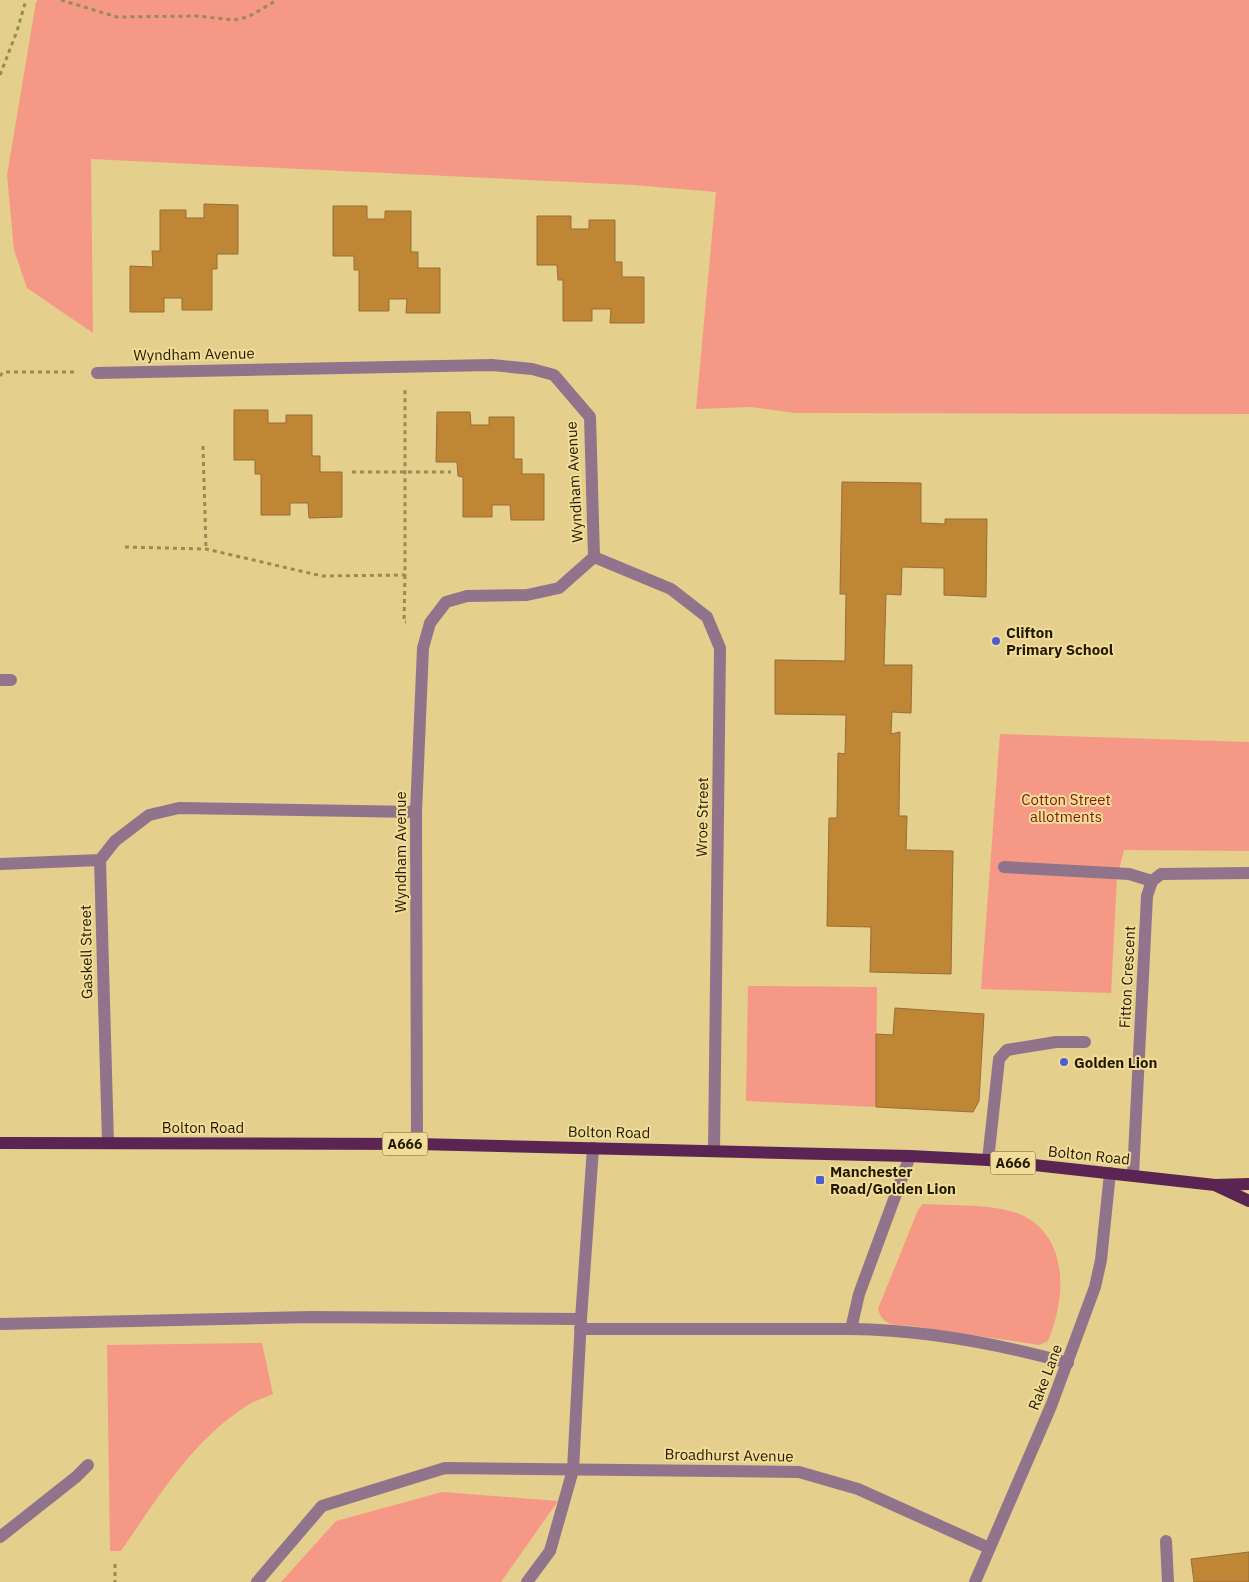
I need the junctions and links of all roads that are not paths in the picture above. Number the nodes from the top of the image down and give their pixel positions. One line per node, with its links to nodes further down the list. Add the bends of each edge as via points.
1 (97, 373): 2 (street, Wyndham Avenue, via 492,365 554,375 590,417)
2 (594, 557): 3 (street, Wyndham Avenue, via 559,588 527,595 467,596 446,602 430,623 422,648); 14 (street, Wroe Street, via 671,589 707,617 720,648)
3 (416, 812): 4 (street, via 179,808 149,815 115,841); 12 (street, Wyndham Avenue)
4 (100, 860): 5 (street); 11 (street, Gaskell Street)
5 (0, 864)
6 (1004, 867): 8 (street, via 1129,874)
7 (1249, 873): 8 (street, via 1161,874)
8 (1152, 881): 18 (street, Fitton Crescent, via 1147,896)
9 (1085, 1042): 16 (street, via 1056,1042 1007,1050 999,1059)
10 (0, 1143): 11 (main road, Bolton Road / A666)
11 (108, 1143): 12 (main road, Bolton Road / A666)
12 (417, 1144): 13 (main road, Bolton Road / A666)
13 (594, 1148): 14 (main road, Bolton Road / A666); 23 (street)
14 (714, 1150): 15 (main road, Bolton Road / A666)
15 (910, 1156): 16 (main road, Bolton Road / A666); 24 (street, via 859,1294)
16 (988, 1160): 17 (main road, Bolton Road / A666)
17 (1110, 1173): 18 (main road, Bolton Road / A666); 25 (street, Rake Lane, via 1101,1260 1095,1287)
18 (1133, 1175): 20 (main road, Bolton Road / A666)
19 (1249, 1184): 20 (main road, Bolton Road / A666)
20 (1215, 1185): 21 (main road, Bolton Road / A666)
21 (1249, 1201)
22 (0, 1324): 23 (street, via 311,1317)
23 (581, 1324): 24 (street); 27 (street)
24 (851, 1329): 25 (street, via 968,1338)
25 (1068, 1363): 30 (street, Rake Lane)
26 (88, 1465): 28 (street)
27 (573, 1470): 30 (street, Broadhurst Avenue, via 800,1472 858,1489); 31 (street, Broadhurst Avenue, via 445,1468 322,1506); 32 (street, via 550,1551)
28 (0, 1537)
29 (1166, 1541): 34 (street)
30 (989, 1548): 33 (street, Rake Lane)
31 (257, 1582)
32 (527, 1582)
33 (975, 1582)
34 (1168, 1582)

